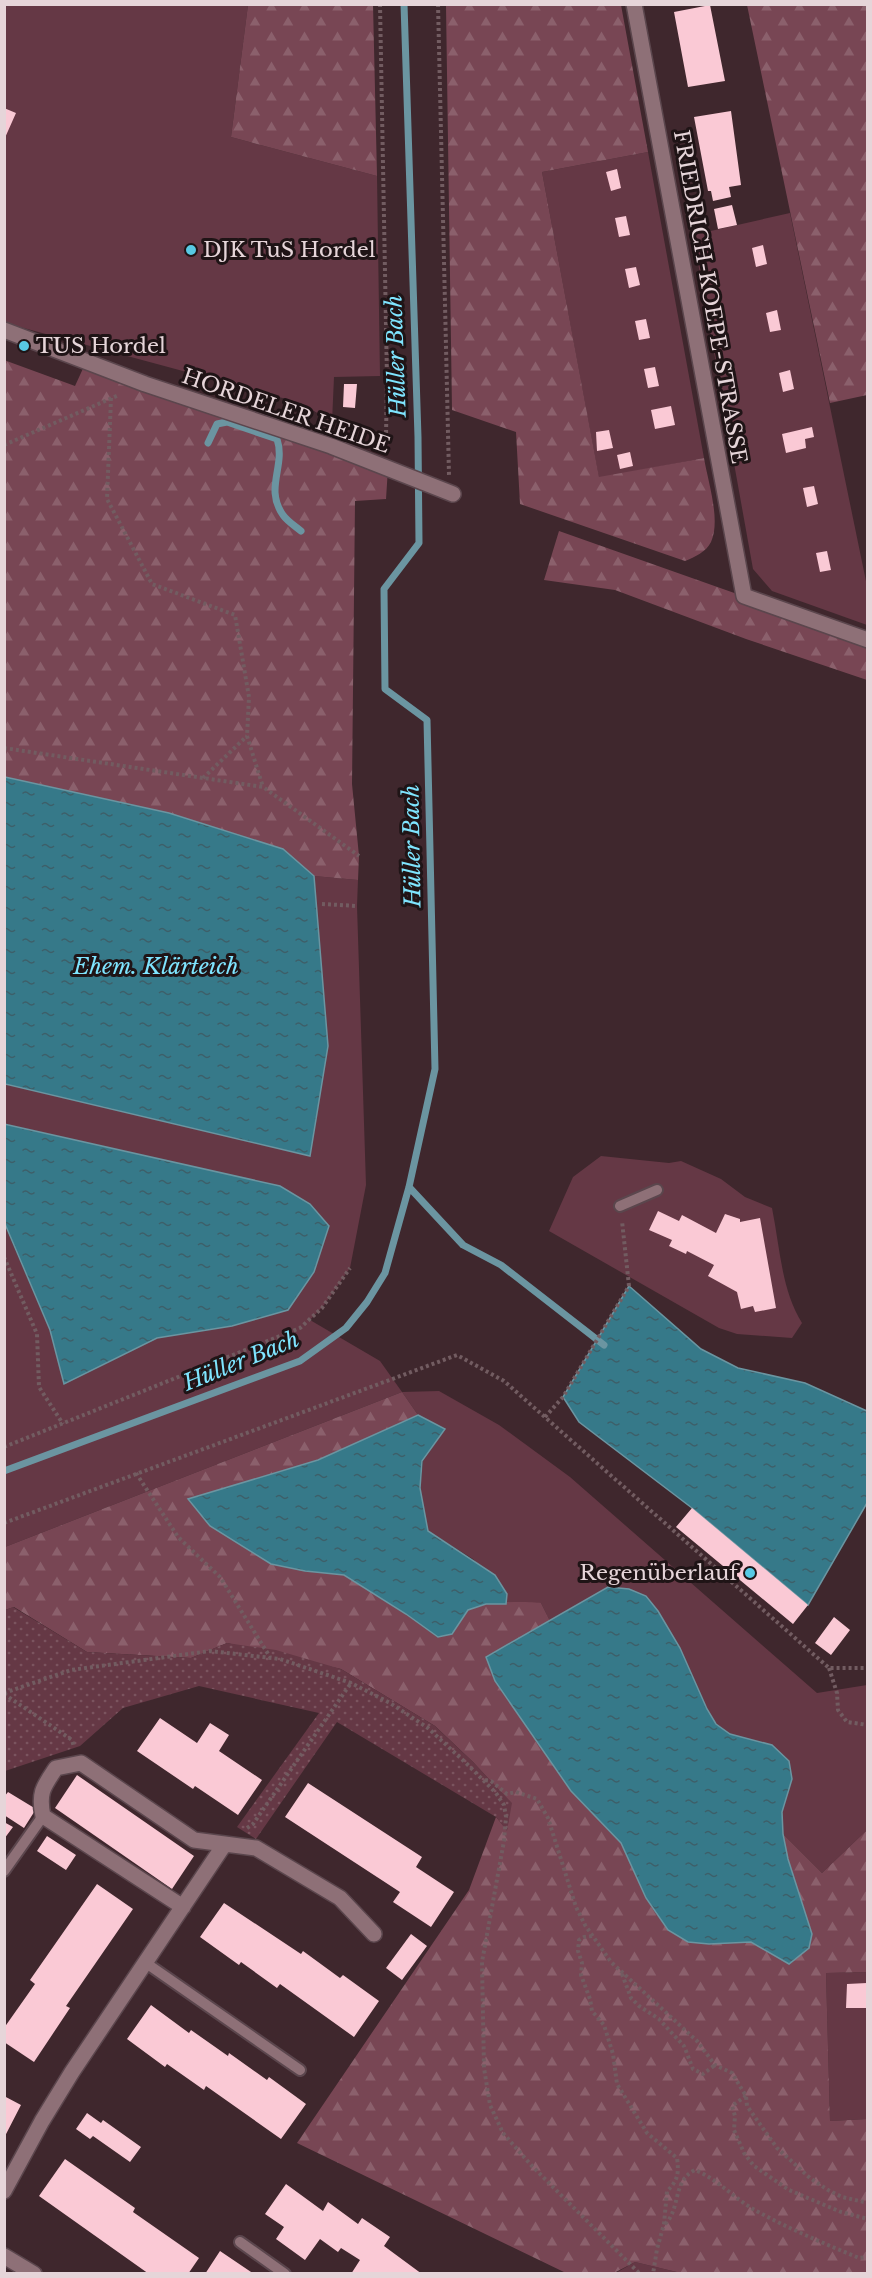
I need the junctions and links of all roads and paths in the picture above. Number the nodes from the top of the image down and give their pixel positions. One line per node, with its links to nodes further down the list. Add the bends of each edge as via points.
1 (380, 4): 8 (path, via 387,379 386,436)
2 (438, 4): 9 (path)
3 (634, 4): 10 (street, FRIEDRICH-KOEPE-STRASSE, via 744,596)
4 (4, 330): 5 (street, HORDELER HEIDE)
5 (145, 384): 6 (path); 9 (street, HORDELER HEIDE, via 331,446)
6 (111, 399): 7 (path); 11 (path, via 107,499 152,584 235,615 249,697)
7 (4, 445)
8 (381, 453)
9 (451, 493)
10 (867, 640)
11 (247, 736): 13 (path); 14 (path)
12 (4, 748): 13 (path)
13 (203, 778): 14 (path)
14 (263, 788): 15 (path)
15 (359, 856)
16 (322, 904): 17 (path)
17 (357, 906)
18 (657, 1190): 19 (lane)
19 (620, 1206): 22 (path, via 629,1286 563,1397)
20 (4, 1257): 23 (path, via 37,1334 39,1387)
21 (350, 1268): 23 (path, via 322,1308 300,1328)
22 (545, 1418): 25 (path, via 504,1381 457,1355); 28 (path)
23 (63, 1424): 24 (path)
24 (4, 1447)
25 (136, 1473): 26 (path); 27 (path, via 178,1537 220,1576)
26 (4, 1523)
27 (270, 1658): 30 (path); 31 (path, via 210,1652 106,1665 71,1670)
28 (829, 1668): 29 (path); 32 (path, via 838,1710 847,1722)
29 (867, 1668)
30 (351, 1683): 34 (path, via 428,1728); 36 (path, via 253,1824)
31 (4, 1694): 33 (path, via 72,1740)
32 (867, 1725)
33 (81, 1763): 35 (street, via 56,1768 41,1790); 36 (street, via 194,1840)
34 (483, 1780): 40 (path, via 491,1781 507,1794 516,1792 537,1799 548,1818 576,1907); 55 (path, via 504,1805 506,1817 482,1962 484,2068 490,2105 503,2133)
35 (43, 1816): 37 (lane); 38 (street)
36 (225, 1845): 38 (street); 39 (street, via 256,1848 340,1898)
37 (4, 1871)
38 (183, 1907): 41 (street)
39 (374, 1934)
40 (592, 1936): 42 (path); 49 (path, via 579,1940 581,1975 592,2011 604,2025 617,2084 647,2133 677,2158 679,2168 676,2182 667,2191)
41 (146, 1963): 44 (lane); 46 (street, via 72,2072)
42 (621, 1973): 43 (path, via 698,2041); 43 (path, via 631,1998 659,2019 684,2046 693,2068 703,2074)
43 (715, 2065): 45 (path, via 732,2073)
44 (300, 2070)
45 (746, 2096): 47 (path, via 747,2106 777,2148 810,2178 842,2197); 48 (path, via 732,2106 734,2130 754,2166 789,2190)
46 (4, 2191)
47 (867, 2203)
48 (867, 2219)
49 (664, 2224): 52 (path, via 671,2218 679,2185 695,2170 773,2220 858,2258); 56 (path)
50 (240, 2242): 54 (lane)
51 (4, 2256): 53 (street)
52 (867, 2258)
53 (34, 2274)
54 (285, 2274)
55 (640, 2274)
56 (653, 2274)

